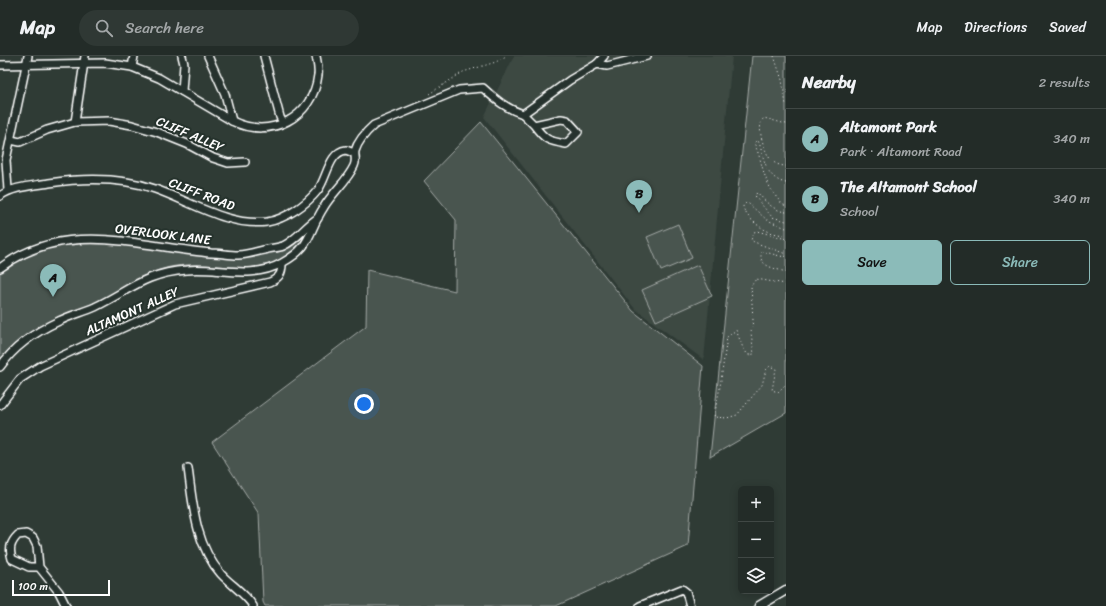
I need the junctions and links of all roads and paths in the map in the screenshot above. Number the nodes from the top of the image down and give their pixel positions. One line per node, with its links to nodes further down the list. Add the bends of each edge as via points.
1 (28, 56): 15 (street)
2 (85, 56): 12 (street)
3 (134, 56): 16 (street)
4 (182, 56): 17 (street)
5 (208, 56): 21 (street, via 225,94)
6 (264, 56): 23 (street)
7 (316, 56): 23 (street, via 318,74 314,92 293,118)
8 (506, 56): 18 (path, via 496,62 462,72)
9 (604, 56): 13 (street)
10 (648, 56): 13 (street, via 607,66)
11 (774, 56): 19 (path, via 782,80)
12 (84, 64): 15 (street); 16 (street, via 105,63); 22 (street)
13 (597, 64): 20 (street)
14 (0, 65): 15 (street)
15 (27, 65): 26 (street)
16 (132, 67): 17 (street, via 159,78)
17 (182, 92): 21 (street)
18 (429, 94)
19 (786, 105)
20 (523, 114): 24 (street); 27 (street, via 497,102 483,88 459,90 374,125 364,134)
21 (232, 121): 23 (street, via 244,127 261,129)
22 (75, 122): 26 (street, CLIFF ALLEY, via 47,130 20,142); 28 (street, CLIFF ALLEY, via 109,121 132,125 157,132 228,163)
23 (283, 123)
24 (534, 124): 24 (street, via 567,120 578,132 566,144 543,137)
25 (786, 124): 29 (path, via 764,118 760,123 762,140 770,160)
26 (11, 140): 31 (street, via 6,160)
27 (354, 153): 31 (street, CLIFF ROAD, via 346,150 336,154 319,188 311,198 290,213 268,222 241,221 154,188 129,182 82,178); 35 (street, via 354,167)
28 (244, 162)
29 (786, 166)
30 (786, 183): 33 (path, via 775,180 770,175 759,142 754,143 769,188 781,204)
31 (8, 190): 32 (street)
32 (0, 196)
33 (786, 206)
34 (786, 212): 36 (path, via 763,200 758,193 755,194 772,217)
35 (318, 218): 42 (street, via 304,246); 43 (street, OVERLOOK LANE, via 282,246 239,255 105,239 62,241 14,257)
36 (786, 222)
37 (786, 228): 38 (path, via 767,220 749,204 743,206 756,224 770,232)
38 (786, 236)
39 (786, 239): 40 (path, via 757,231 751,240)
40 (786, 254)
41 (786, 257): 44 (path, via 765,252 760,255 762,261 771,269)
42 (282, 264): 46 (street, via 248,273 188,269 146,278 94,307 38,332 11,354); 48 (street, ALTAMONT ALLEY, via 281,274 270,282 175,304 40,366 20,379)
43 (0, 268)
44 (786, 272)
45 (786, 284): 47 (path, via 756,279 751,286 751,333 754,354 748,355 736,330 727,337 714,417 727,418 737,415 762,385 766,370 770,366 776,369 772,390 778,392)
46 (0, 367)
47 (786, 384)
48 (0, 405)
49 (188, 468): 53 (street, via 194,518 204,549 221,574)
50 (39, 567): 50 (street, via 37,546 33,538 26,534 18,535 12,542 12,559 29,567); 52 (street, via 59,592)
51 (786, 590): 56 (main road)
52 (66, 606)
53 (254, 606)
54 (640, 606): 55 (street, via 682,590 686,592)
55 (690, 606)
56 (759, 606)

